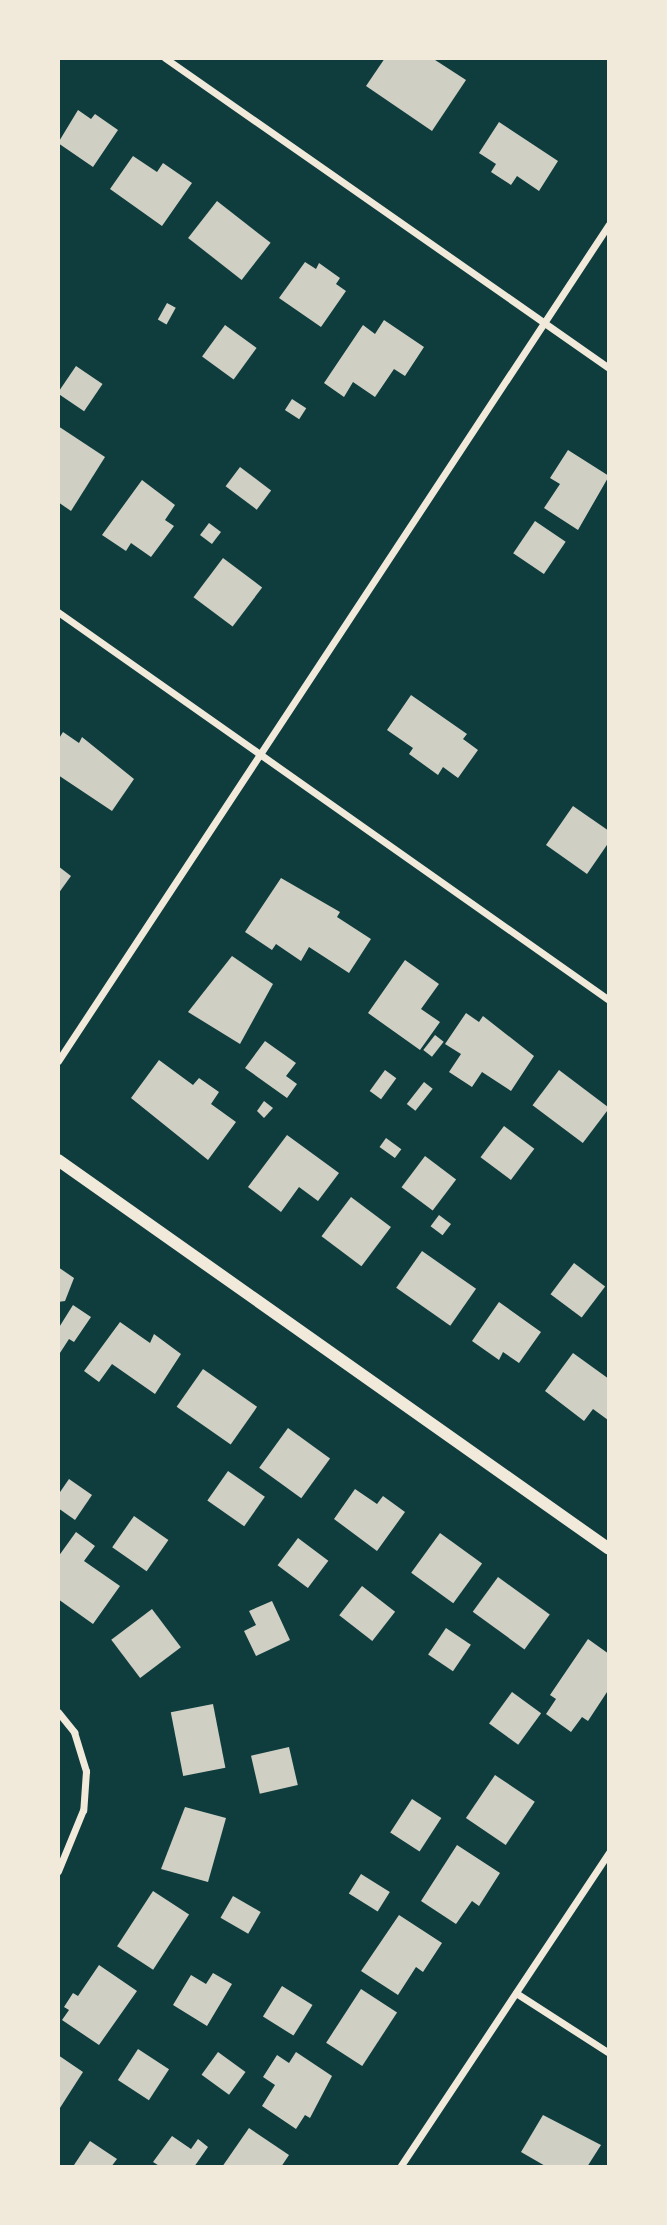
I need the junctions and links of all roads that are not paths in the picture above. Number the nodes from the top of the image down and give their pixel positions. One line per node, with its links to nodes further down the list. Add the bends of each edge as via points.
1 (165, 58): 3 (street)
2 (609, 223): 3 (street)
3 (544, 323): 4 (street); 6 (street)
4 (609, 368)
5 (58, 612): 6 (street)
6 (260, 754): 7 (street); 8 (street)
7 (609, 1000)
8 (58, 1060)
9 (58, 1160): 10 (street)
10 (609, 1549)
11 (58, 1712): 13 (street, via 74,1732 86,1771 83,1810)
12 (609, 1852): 14 (street)
13 (58, 1871)
14 (516, 1993): 15 (street); 16 (street)
15 (609, 2053)
16 (400, 2167)

